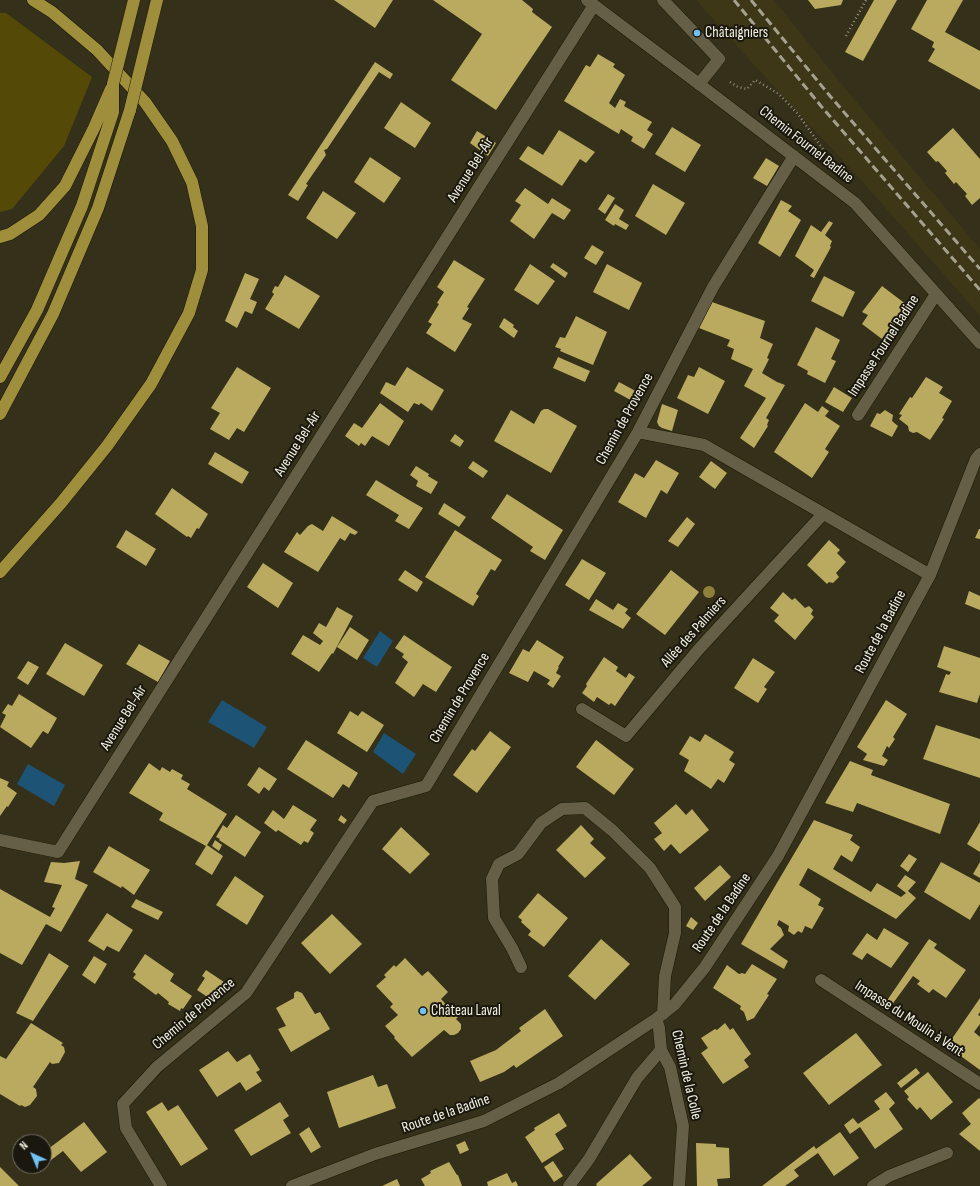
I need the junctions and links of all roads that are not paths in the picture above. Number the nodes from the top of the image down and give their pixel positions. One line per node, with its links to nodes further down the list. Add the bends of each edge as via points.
1 (33, 0): 6 (highway)
2 (134, 0): 7 (highway, bridge)
3 (157, 0): 14 (highway, bridge, via 130,110 98,208 53,314)
4 (663, 0): 8 (street, via 718,59)
5 (591, 2): 8 (street, Chemin Fournel Badine); 22 (street, Avenue Bel-Air, via 58,852)
6 (51, 6): 19 (highway, via 97,50 145,102 172,141 192,182 202,226 202,270 189,313 151,384 107,446)
7 (113, 84): 10 (highway, via 65,186 39,215 10,234); 13 (highway, via 113,112 82,206 38,310)
8 (699, 84): 9 (street, Chemin Fournel Badine)
9 (794, 156): 11 (street, Chemin Fournel Badine, via 855,204); 16 (street, Chemin de Provence, via 713,287)
10 (0, 237)
11 (936, 294): 12 (street, Chemin Fournel Badine); 15 (street, Impasse Fournel Badine)
12 (980, 343)
13 (0, 377)
14 (0, 414)
15 (858, 415)
16 (638, 432): 18 (street, via 704,445); 29 (street, Chemin de Provence, via 426,786 373,801 246,993 157,1066 123,1104 126,1128)
17 (980, 454): 20 (street, Route de la Badine)
18 (823, 514): 20 (street); 21 (street, Allée des Palmiers, via 699,649 626,736)
19 (0, 572)
20 (930, 575): 25 (street, Route de la Badine, via 778,856 705,967 675,1004)
21 (582, 708)
22 (2, 840)
23 (521, 967): 25 (street, Chemin de la Colle, via 494,918 492,879 499,864 518,854 541,823 562,809 585,808 613,831 650,868 675,907 675,933)
24 (821, 980): 27 (street, Impasse du Moulin à Vent)
25 (659, 1016): 26 (street, Chemin de la Colle); 30 (street, Route de la Badine, via 559,1083 484,1121 376,1154)
26 (661, 1050): 31 (street, via 637,1078 589,1159); 32 (street, Chemin de la Colle, via 670,1067 683,1126)
27 (980, 1084)
28 (948, 1153): 33 (street, via 889,1176)
29 (161, 1186)
30 (292, 1186)
31 (569, 1186)
32 (679, 1186)
33 (873, 1186)

